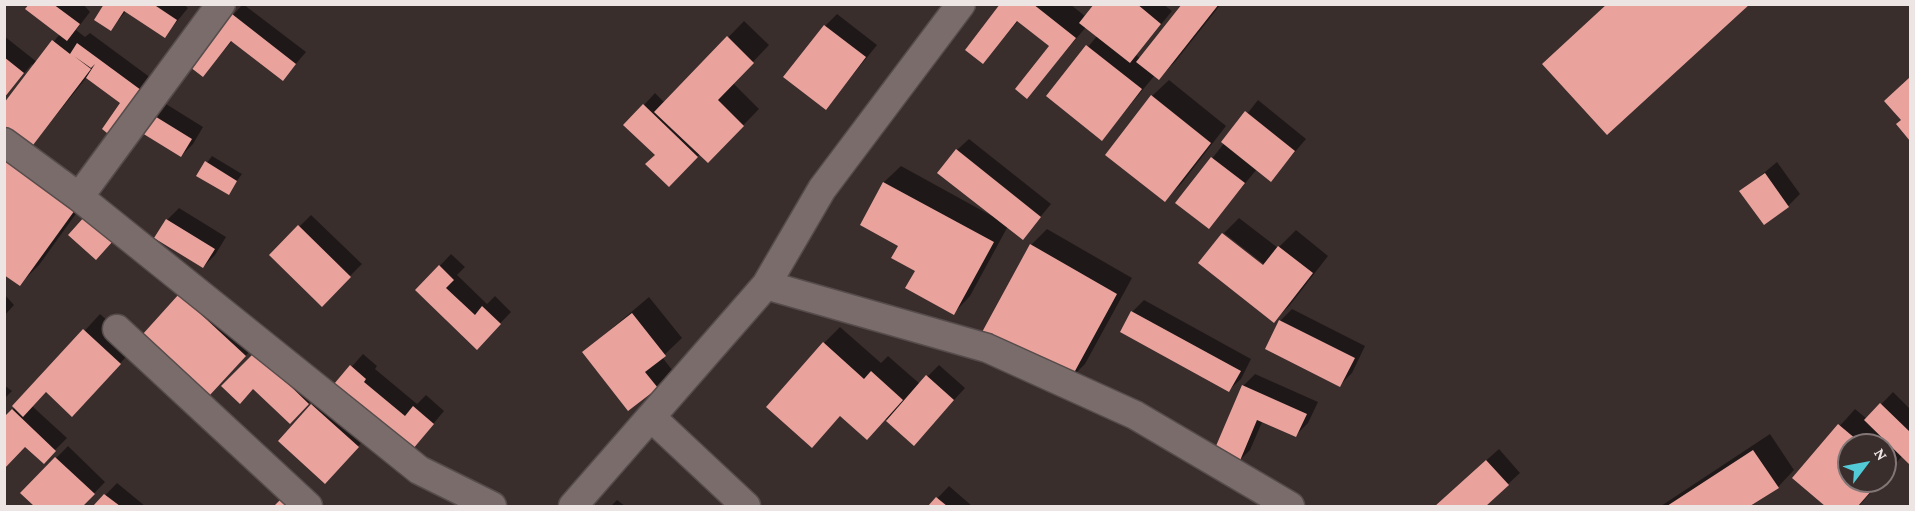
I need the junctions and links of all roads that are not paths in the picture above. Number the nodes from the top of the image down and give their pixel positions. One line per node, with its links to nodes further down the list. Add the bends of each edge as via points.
1 (221, 4): 4 (street)
2 (961, 4): 5 (street, via 822,189)
3 (4, 142): 4 (street)
4 (79, 197): 9 (street, via 419,470)
5 (766, 285): 7 (street); 12 (street, via 987,348 1136,416)
6 (117, 329): 8 (street)
7 (652, 418): 10 (street); 11 (street)
8 (308, 507)
9 (492, 507)
10 (573, 507)
11 (746, 507)
12 (1290, 507)

